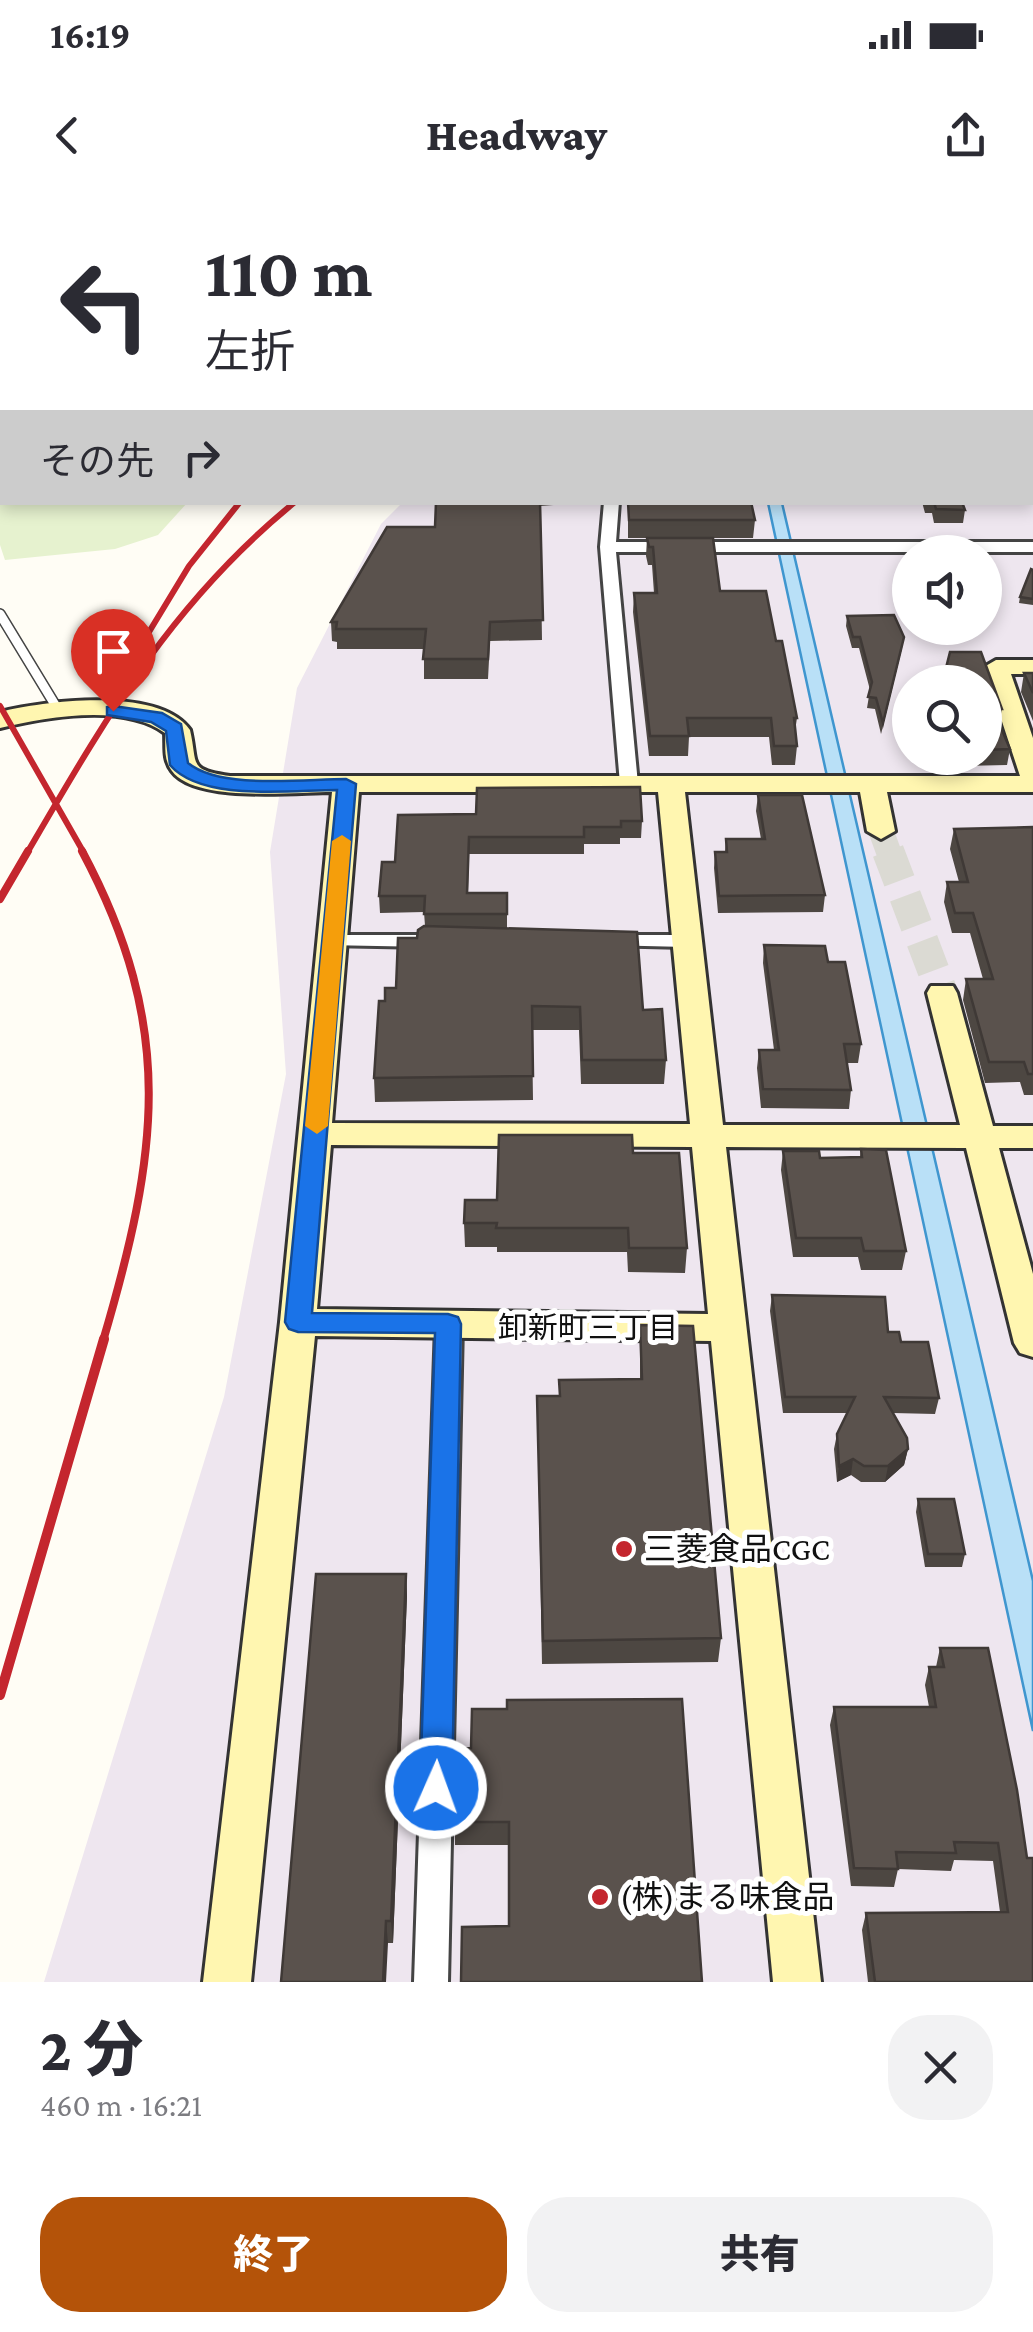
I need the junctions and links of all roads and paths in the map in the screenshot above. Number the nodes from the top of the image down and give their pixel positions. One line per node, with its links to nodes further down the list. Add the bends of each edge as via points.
1 (612, 505): 2 (street)
2 (608, 547): 3 (street); 10 (street)
3 (1033, 547)
4 (0, 614): 6 (lane)
5 (1033, 666): 8 (street, via 996,667)
6 (57, 708): 7 (street); 9 (street, via 167,722 179,736 179,765 208,781)
7 (0, 720)
8 (1033, 780): 12 (street)
9 (346, 784): 10 (street); 14 (street)
10 (629, 784): 11 (street)
11 (671, 784): 12 (street); 17 (street)
12 (872, 784): 13 (street)
13 (881, 831)
14 (333, 941): 15 (street); 20 (street)
15 (450, 941)
16 (588, 941): 17 (street)
17 (686, 941): 19 (street)
18 (942, 993): 21 (street)
19 (707, 1133): 20 (street); 21 (street); 25 (street)
20 (316, 1134): 23 (street)
21 (978, 1137): 22 (street); 26 (street)
22 (1033, 1137)
23 (298, 1322): 24 (street); 27 (street)
24 (448, 1324): 25 (street); 28 (street)
25 (727, 1328): 29 (street)
26 (1033, 1343)
27 (227, 1982)
28 (431, 1982)
29 (796, 1982)

